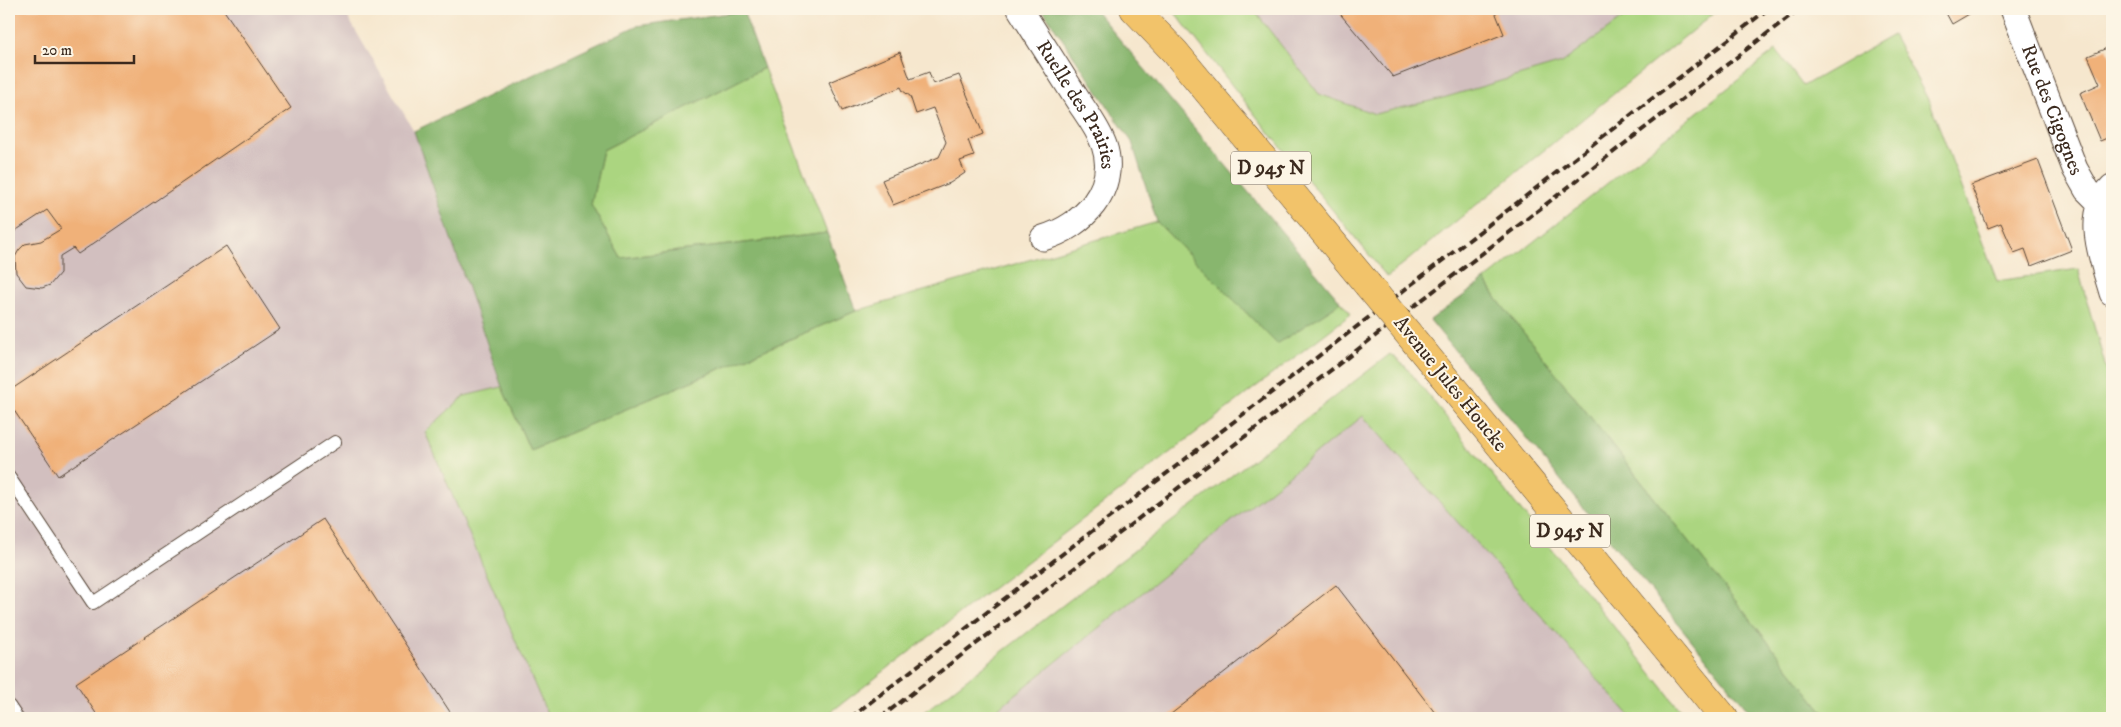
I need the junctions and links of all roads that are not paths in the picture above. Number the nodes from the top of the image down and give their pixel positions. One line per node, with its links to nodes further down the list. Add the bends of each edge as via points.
1 (1020, 9): 7 (street, Ruelle des Prairies, via 1100,135 1107,160 1102,190 1084,217 1065,230)
2 (1134, 9): 5 (main road, Avenue Jules Houcke / D 945 N)
3 (1144, 9): 5 (main road, Avenue Jules Houcke / D 945 N)
4 (2013, 9): 6 (street, Rue des Cigognes, via 2075,169 2087,190)
5 (1175, 52): 13 (main road, Avenue Jules Houcke / D 945 N, bridge)
6 (2106, 196): 8 (street, Rue des Cigognes, via 2096,230)
7 (1043, 238)
8 (2112, 293)
9 (335, 442): 10 (lane, via 93,603)
10 (9, 476)
11 (9, 706): 12 (lane)
12 (17, 718)
13 (1724, 718)

